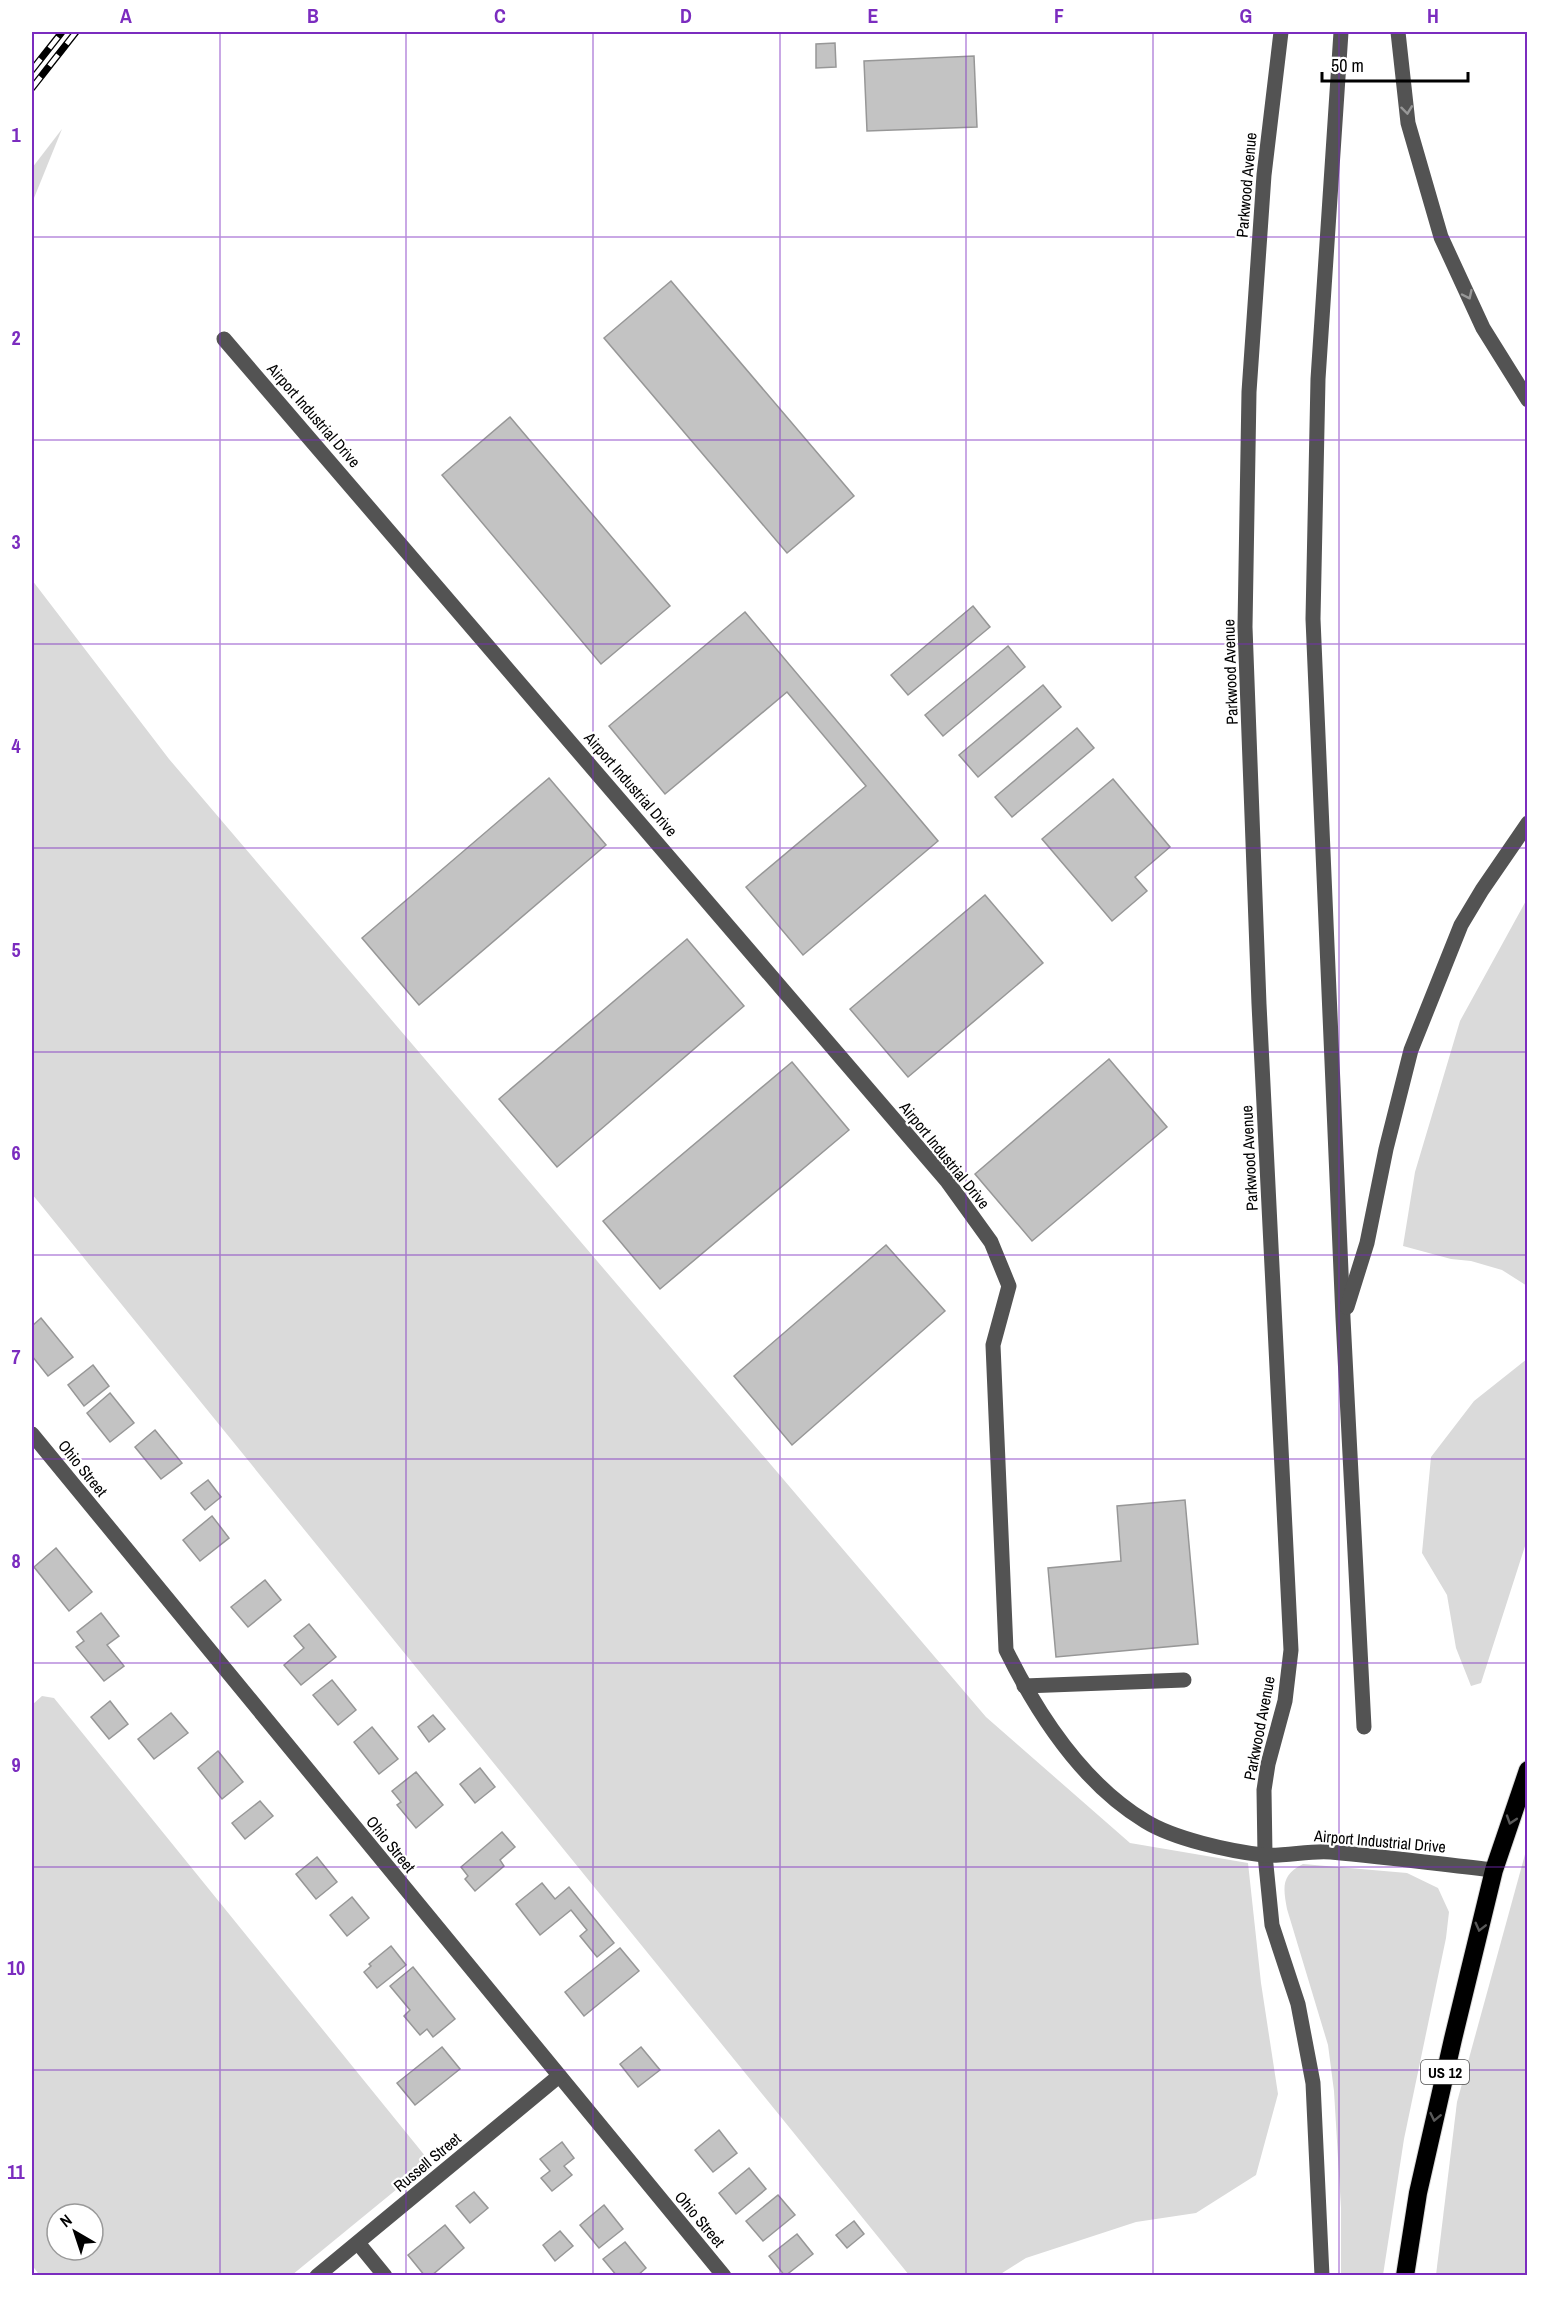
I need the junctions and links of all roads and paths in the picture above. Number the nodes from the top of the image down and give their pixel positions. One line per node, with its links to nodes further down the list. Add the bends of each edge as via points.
1 (1281, 32): 13 (street, Parkwood Avenue, via 1264,175 1249,392 1245,627 1291,1650 1285,1701 1264,1790)
2 (1341, 32): 7 (street, via 1318,379 1313,619)
3 (1398, 32): 5 (street, one-way to 5, via 1408,123 1441,237 1483,328)
4 (225, 339): 10 (street, Airport Industrial Drive, via 946,1181 991,1242 1009,1286 993,1346 1006,1650)
5 (1527, 400)
6 (1527, 823): 7 (street, via 1461,925 1411,1050 1368,1243)
7 (1343, 1318): 11 (street)
8 (32, 1434): 15 (street, Ohio Street)
9 (1184, 1680): 10 (street)
10 (1024, 1686): 13 (street, Airport Industrial Drive, via 1075,1758 1105,1791 1146,1822 1195,1841)
11 (1364, 1727)
12 (1527, 1770): 14 (highway, US 12 / US 12, one-way to 14)
13 (1264, 1855): 14 (street, Airport Industrial Drive, via 1328,1852); 20 (street, Parkwood Avenue, via 1272,1925 1298,2004 1313,2083)
14 (1494, 1870): 21 (highway, US 12 / US 12, one-way to 21, via 1441,2088)
15 (559, 2076): 16 (street, Russell Street); 19 (street, Ohio Street)
16 (358, 2243): 17 (street, Russell Street); 18 (street)
17 (317, 2276)
18 (385, 2276)
19 (724, 2276)
20 (1323, 2276)
21 (1404, 2276)

